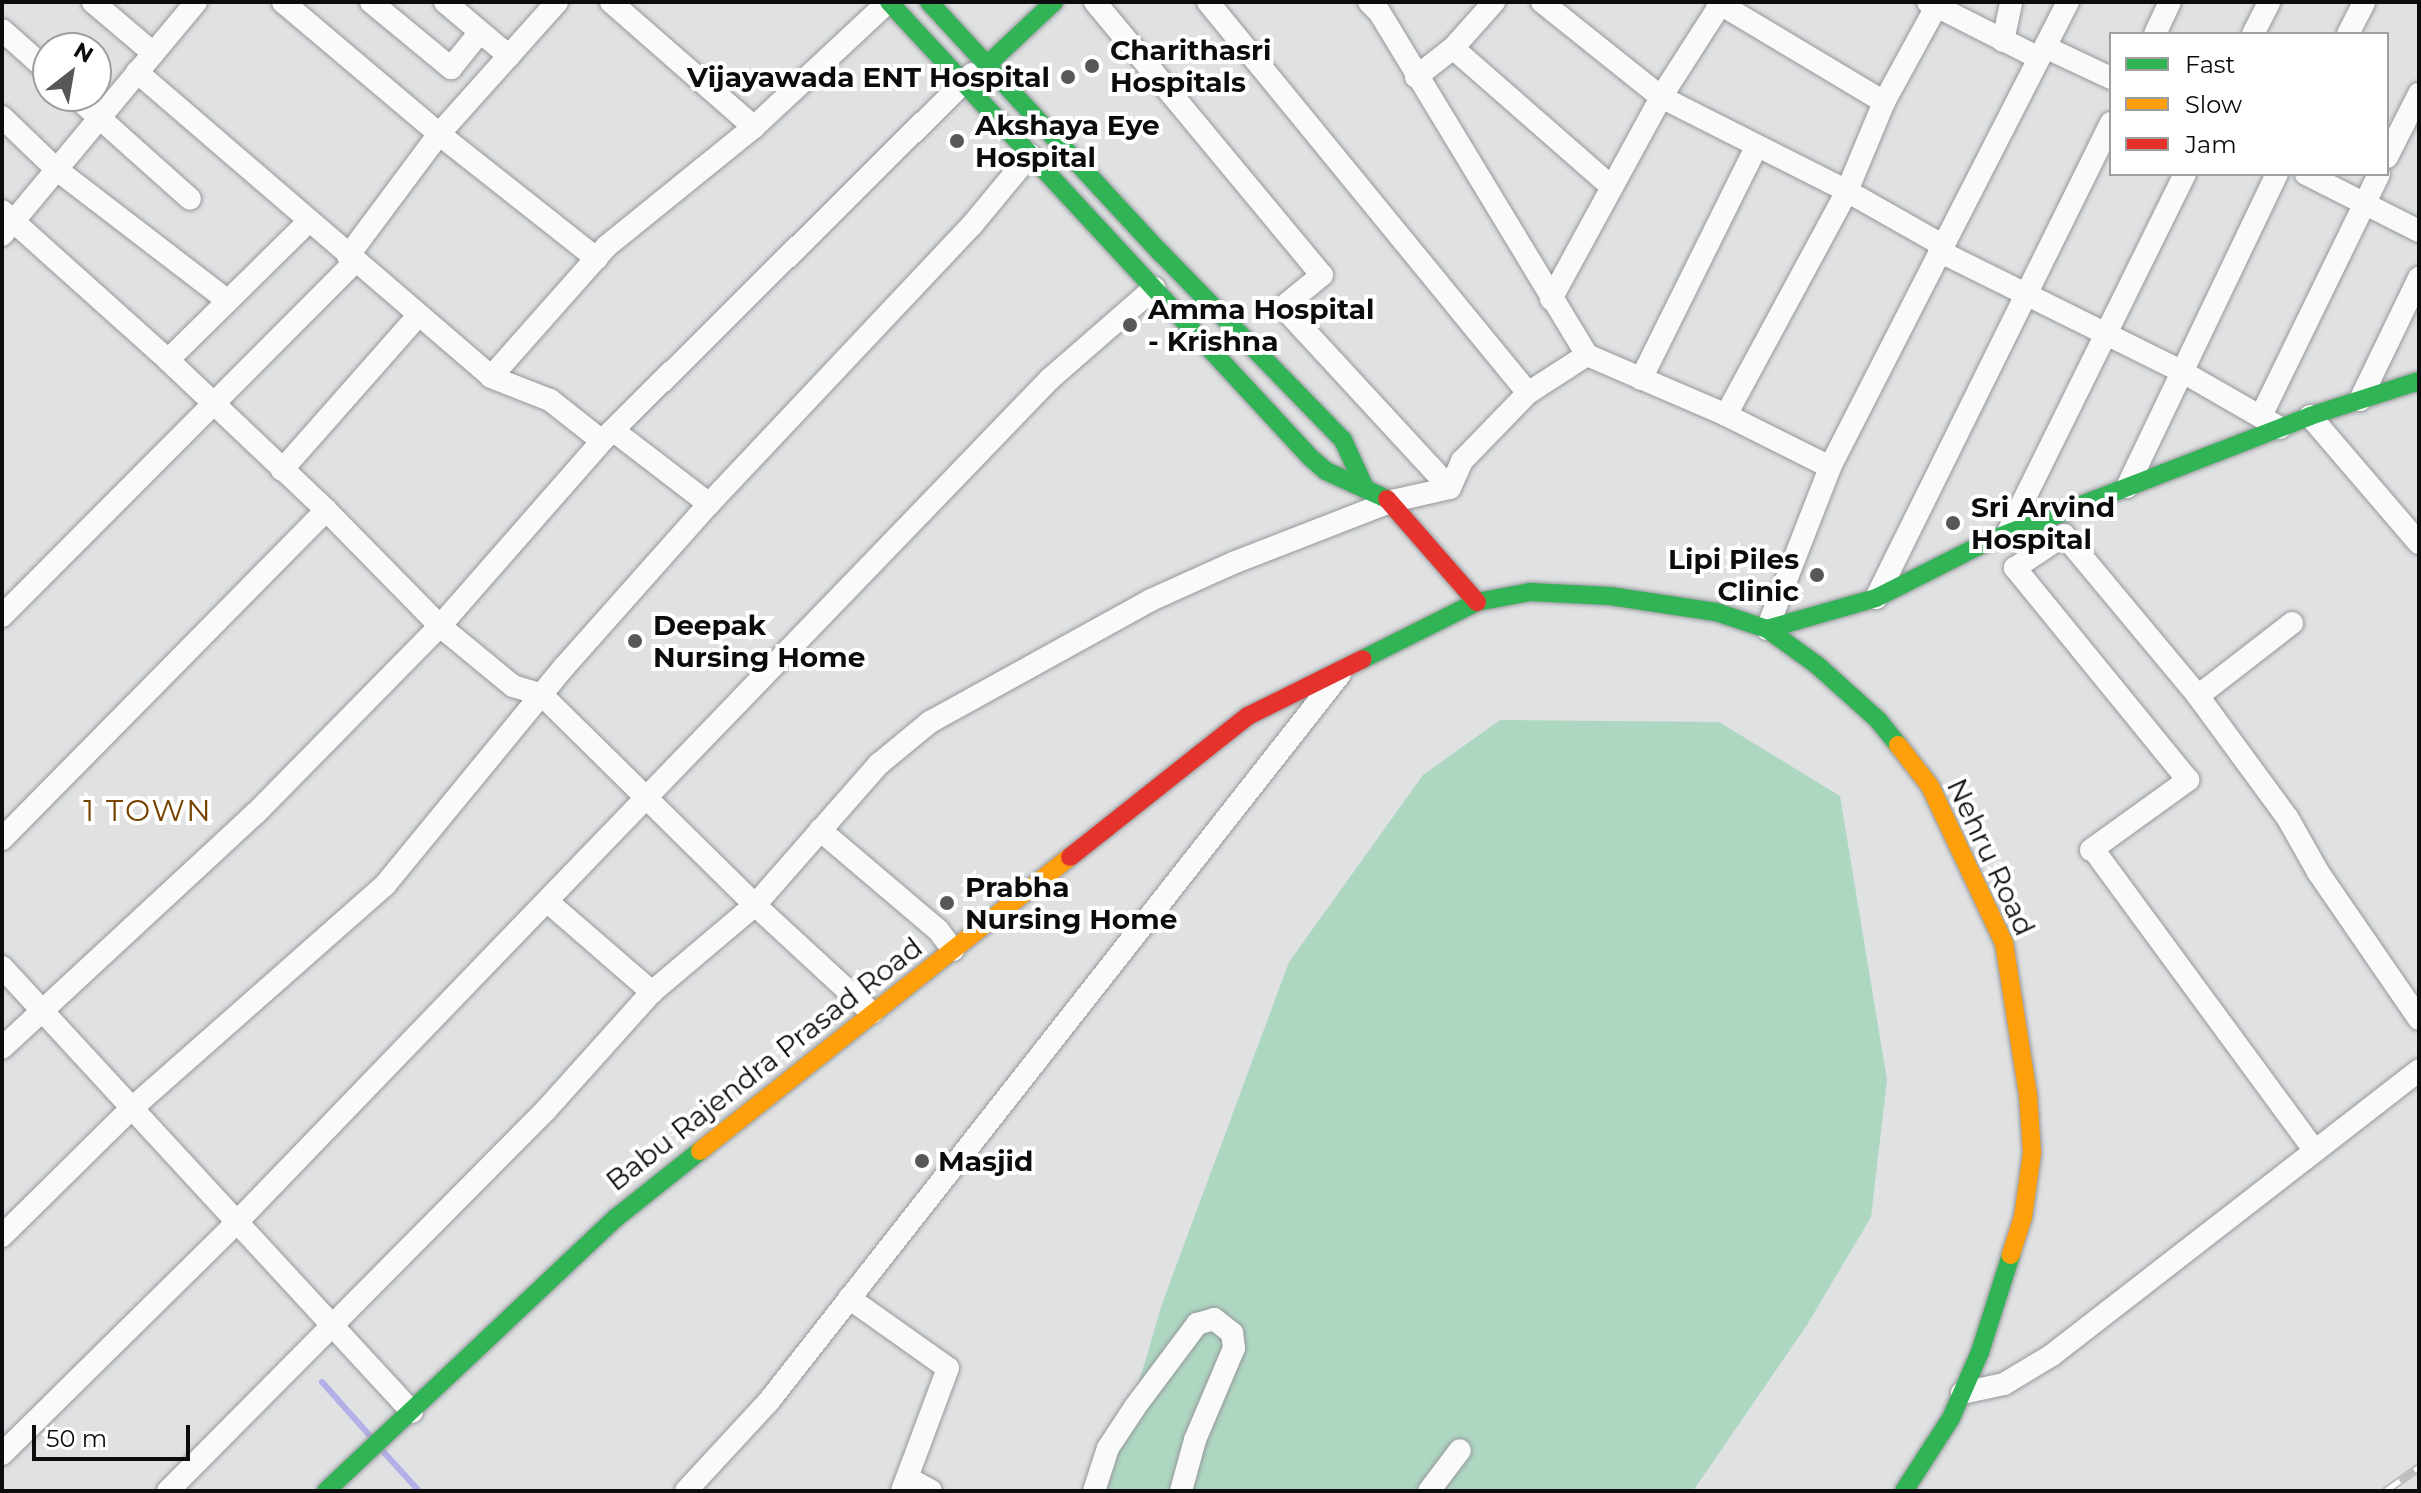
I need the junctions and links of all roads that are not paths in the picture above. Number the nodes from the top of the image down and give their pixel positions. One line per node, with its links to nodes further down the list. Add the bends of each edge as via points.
1 (93, 2): 31 (street)
2 (196, 2): 31 (street)
3 (283, 2): 47 (street)
4 (371, 2): 24 (street, via 451,68)
5 (445, 2): 24 (street)
6 (557, 2): 32 (street)
7 (611, 2): 45 (street)
8 (888, 2): 38 (street); 45 (street)
9 (929, 2): 34 (street)
10 (1054, 2): 34 (street)
11 (1095, 2): 90 (street, via 1322,275 1283,307)
12 (1208, 2): 79 (street)
13 (1369, 2): 36 (street)
14 (1494, 2): 29 (street)
15 (1542, 2): 40 (street)
16 (2011, 2): 28 (street)
17 (2068, 2): 30 (street)
18 (2170, 2): 25 (street)
19 (2269, 2): 26 (street)
20 (2364, 2): 27 (street)
21 (1720, 3): 40 (street); 41 (street)
22 (1932, 4): 28 (street); 41 (street)
23 (2, 30): 33 (street)
24 (480, 32): 32 (street)
25 (2156, 32)
26 (2254, 32)
27 (2349, 32)
28 (2003, 41): 30 (street)
29 (1453, 48): 36 (street); 56 (street)
30 (2042, 52): 37 (street); 63 (street)
31 (153, 53): 35 (street)
32 (509, 56): 47 (street)
33 (32, 57)
34 (988, 64): 38 (street); 89 (street, via 1343,440)
35 (137, 72): 44 (street); 60 (street)
36 (1416, 77): 69 (street)
37 (2109, 77)
38 (962, 81): 50 (street); 85 (street)
39 (2419, 94): 49 (street)
40 (1661, 97): 48 (street); 56 (street)
41 (1884, 102): 57 (street)
42 (93, 112): 44 (street)
43 (2, 117): 51 (street)
44 (99, 117): 51 (street); 58 (street)
45 (754, 127): 65 (street)
46 (2109, 127): 68 (street)
47 (439, 134): 64 (street); 65 (street)
48 (1756, 147): 57 (street); 77 (street)
49 (2389, 153)
50 (1030, 155): 67 (street); 92 (street, via 972,225)
51 (56, 169): 61 (street); 70 (street)
52 (2184, 176): 72 (street)
53 (2276, 176): 75 (street)
54 (2310, 176): 59 (street)
55 (2378, 176): 59 (street)
56 (1612, 187): 69 (street)
57 (1847, 191): 63 (street); 82 (street)
58 (190, 199)
59 (2364, 203): 62 (street); 84 (street)
60 (309, 221): 64 (street); 70 (street)
61 (6, 222): 74 (street)
62 (2419, 231)
63 (1941, 248): 68 (street); 86 (street)
64 (352, 259): 71 (street); 81 (street)
65 (597, 259): 76 (street)
66 (2419, 278): 80 (street)
67 (1154, 288): 89 (street, via 1311,458 1326,471); 105 (street, via 1051,378)
68 (2026, 294): 72 (street); 96 (street)
69 (1551, 299): 73 (street)
70 (227, 300): 74 (street)
71 (418, 316): 76 (street); 87 (street)
72 (2106, 333): 75 (street); 95 (street)
73 (1587, 355): 77 (street); 79 (street)
74 (168, 360): 81 (street)
75 (2181, 371): 84 (street); 88 (street)
76 (491, 377): 85 (street, via 550,400)
77 (1641, 379): 82 (street)
78 (2419, 381): 80 (street)
79 (1528, 393): 90 (street, via 1462,461)
80 (2360, 400): 83 (street)
81 (212, 404): 87 (street); 98 (street)
82 (1726, 415): 86 (street)
83 (2310, 416): 84 (street); 94 (street)
84 (2271, 422): 88 (street)
85 (608, 436): 92 (street); 100 (street)
86 (1830, 467): 101 (street)
87 (282, 470): 93 (street)
88 (2127, 487): 95 (street)
89 (1365, 488): 91 (street)
90 (1450, 488): 91 (street)
91 (1392, 501): 97 (street); 106 (street, via 1151,600 930,722 879,764)
92 (709, 504): 103 (street)
93 (326, 510): 100 (street); 107 (street)
94 (2414, 529)
95 (2007, 534): 96 (street)
96 (1876, 598): 101 (street)
97 (1477, 602): 101 (street, Nehru Road, via 1530,592 1610,596 1716,612); 102 (street, Babu Rajendra Prasad Road)
98 (2, 616)
99 (2292, 623): 104 (street)
100 (440, 626): 103 (street, via 513,686); 113 (street, via 256,813)
101 (1767, 629): 124 (street, Nehru Road, via 1878,720 1930,786 2004,943 2032,1153 2023,1217)
102 (1348, 664): 110 (street, Babu Rajendra Prasad Road, via 1248,716); 122 (street)
103 (542, 695): 105 (street); 118 (street, via 385,885)
104 (2198, 696): 115 (street, via 2287,817 2318,872); 119 (street, via 2064,535 2015,568 2188,780 2092,849)
105 (648, 797): 108 (street); 109 (street)
106 (820, 830): 109 (street); 110 (street, via 938,930)
107 (2, 839)
108 (548, 902): 112 (street); 120 (street)
109 (755, 905): 112 (street); 114 (street)
110 (953, 950): 114 (street, Babu Rajendra Prasad Road)
111 (2, 967): 113 (street)
112 (652, 992): 123 (street, via 546,1110)
113 (43, 1012): 116 (street); 118 (street)
114 (872, 1013): 125 (street, Babu Rajendra Prasad Road, via 617,1217)
115 (2419, 1019)
116 (2, 1048)
117 (2419, 1070): 119 (street)
118 (131, 1109): 120 (street); 121 (street)
119 (2314, 1150): 124 (street, via 2052,1355 2004,1384)
120 (236, 1223): 123 (street); 127 (street)
121 (2, 1236)
122 (849, 1298): 128 (street, via 948,1368); 131 (street, via 769,1401)
123 (332, 1325): 125 (street); 129 (street)
124 (1962, 1393): 136 (street, Nehru Road)
125 (412, 1412): 130 (street, Babu Rajendra Prasad Road)
126 (1460, 1450): 135 (street)
127 (2, 1454)
128 (905, 1485): 132 (street)
129 (168, 1491)
130 (326, 1491)
131 (686, 1491)
132 (931, 1491)
133 (1094, 1491): 134 (street, via 1108,1448 1135,1407 1197,1324 1214,1319 1232,1333 1234,1348 1195,1440)
134 (1181, 1491)
135 (1429, 1491)
136 (1904, 1491)

